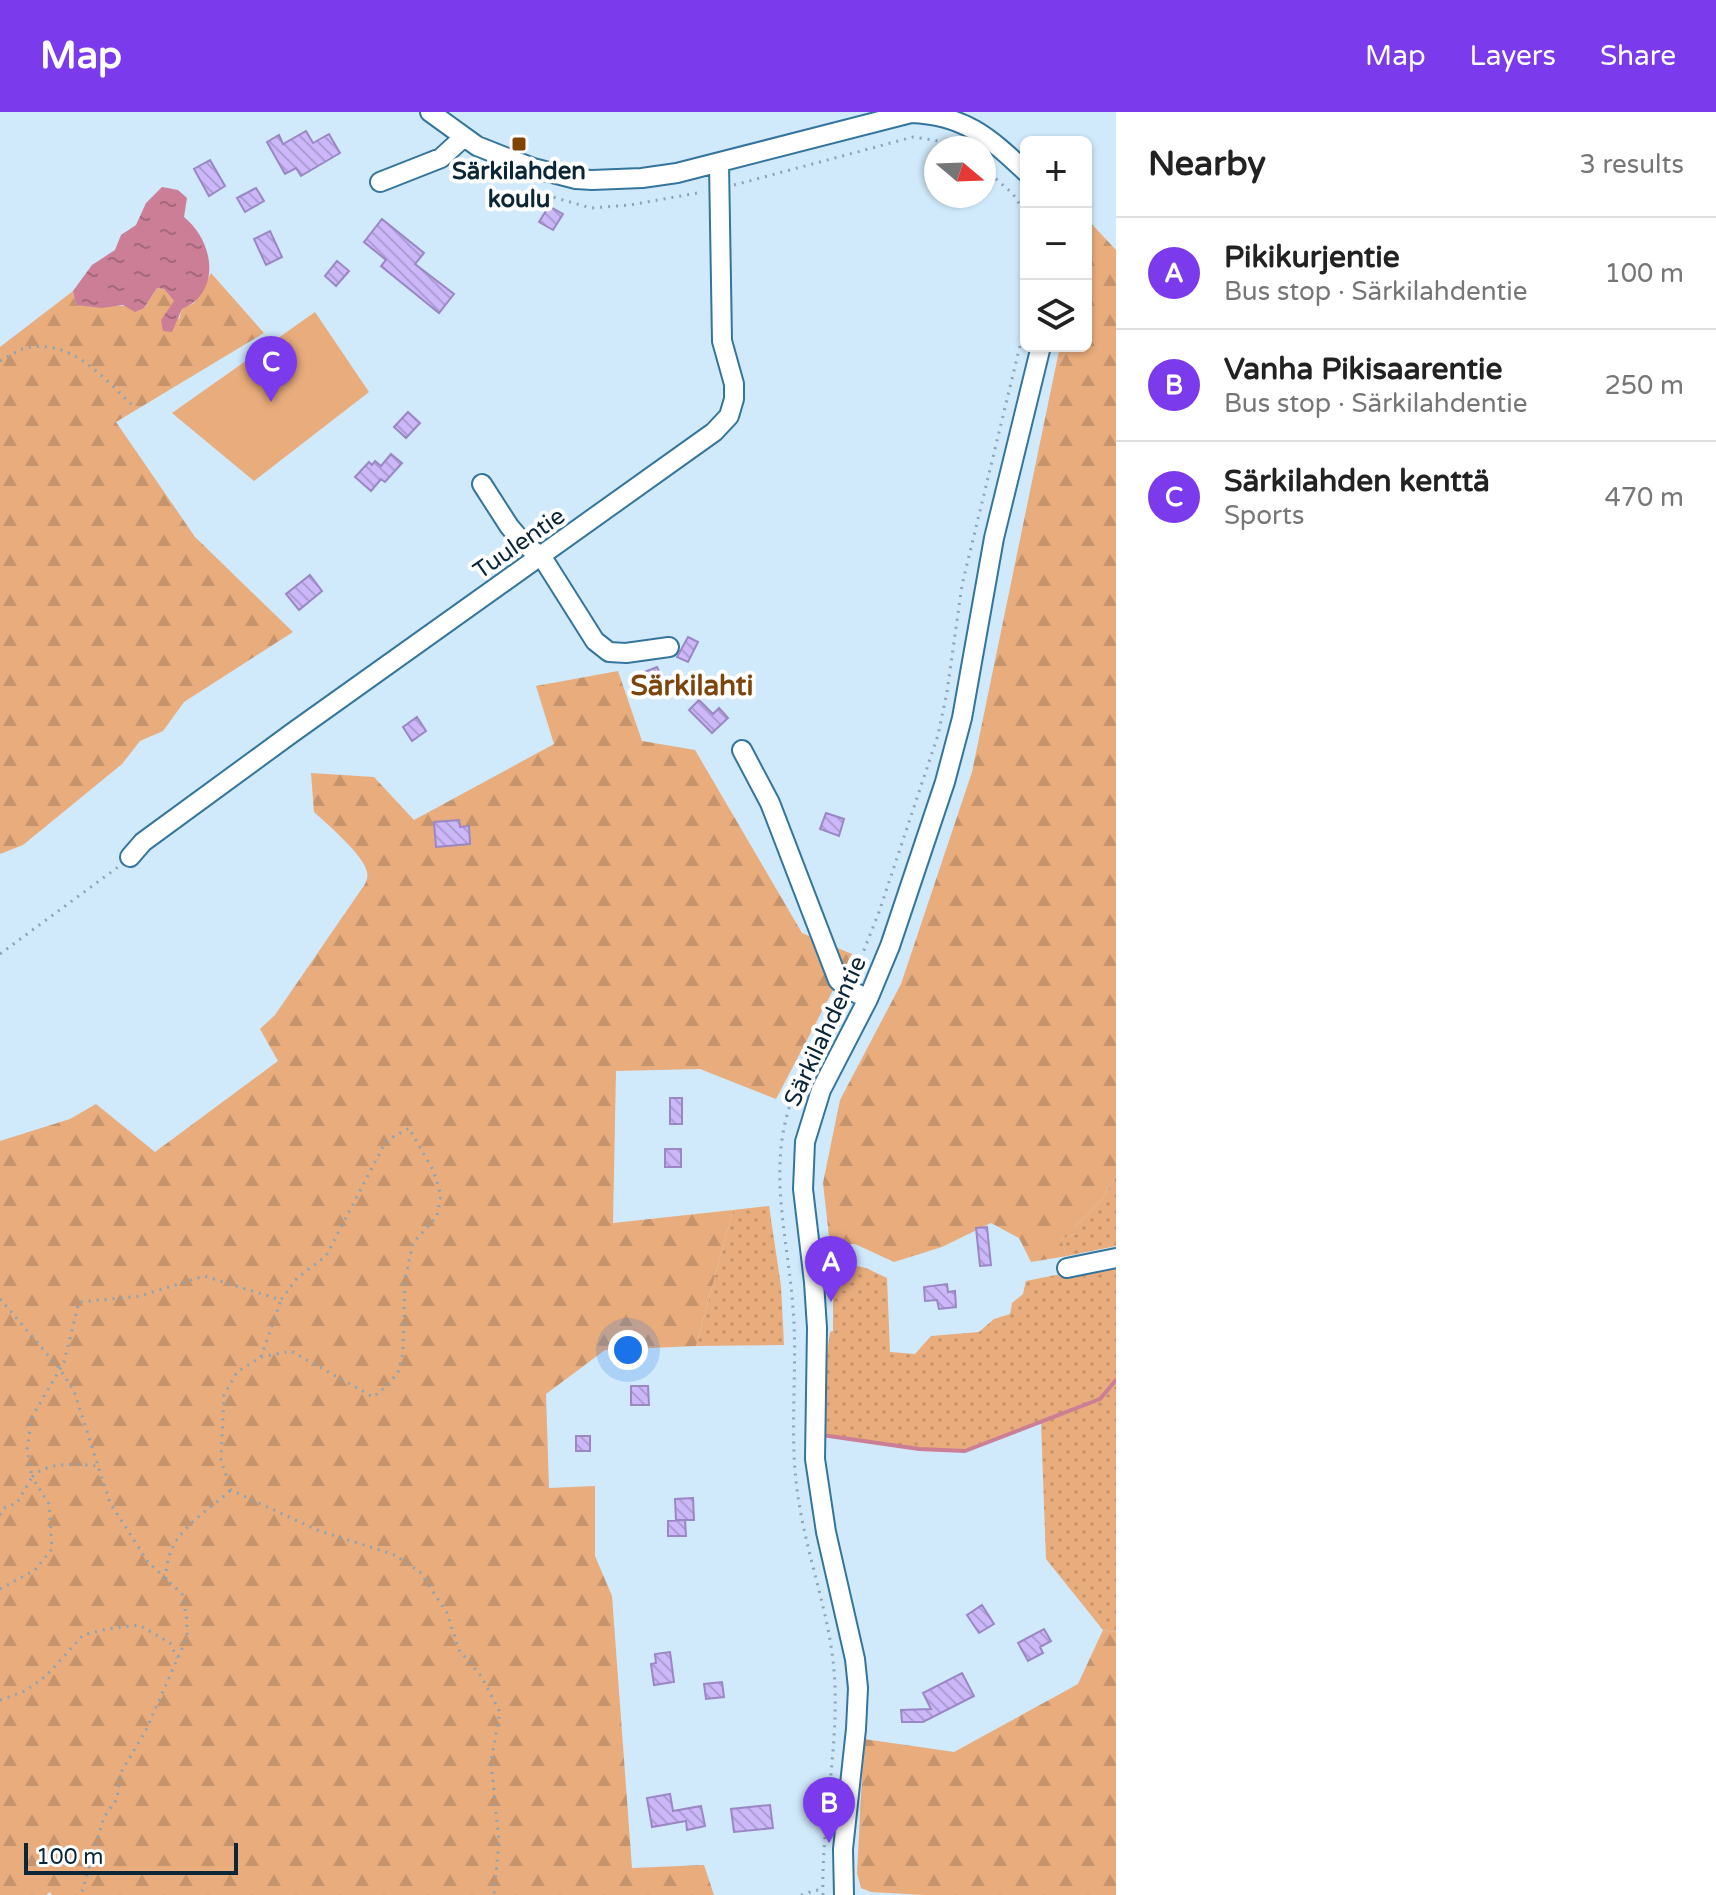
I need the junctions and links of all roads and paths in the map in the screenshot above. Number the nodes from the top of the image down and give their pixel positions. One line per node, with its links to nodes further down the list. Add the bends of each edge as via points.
1 (430, 112): 3 (street)
2 (947, 114): 5 (street, via 898,115); 6 (street, via 996,143)
3 (464, 137): 5 (street, via 513,161 576,179 642,178); 8 (street, via 441,158)
4 (924, 139): 9 (path, via 913,137)
5 (719, 164): 9 (street, Tuulentie)
6 (1020, 166)
7 (996, 179): 13 (path)
8 (380, 182)
9 (720, 189): 12 (path); 19 (street, Tuulentie, via 722,341 734,384 729,416)
10 (546, 195): 12 (path, via 591,208)
11 (629, 198): 12 (path)
12 (630, 205)
13 (1022, 208)
14 (1020, 346): 24 (path, via 962,585 938,735)
15 (1040, 352): 25 (street, Särkilahdentie, via 994,538 955,747 905,908)
16 (0, 361): 17 (path, via 23,349 66,351)
17 (132, 405)
18 (482, 484): 19 (street, via 509,526)
19 (542, 557): 20 (street, via 595,641 609,652); 22 (street, Tuulentie, via 272,747)
20 (669, 647)
21 (742, 750): 24 (street, via 770,803 834,972)
22 (130, 857): 23 (path)
23 (0, 954)
24 (848, 989): 25 (street); 40 (path, via 798,1081 781,1141 793,1308 793,1439 804,1534 833,1662)
25 (868, 999): 44 (street, Särkilahdentie, via 814,1108 803,1167 817,1328 815,1459 858,1688 843,1849)
26 (1116, 1258): 27 (street)
27 (1067, 1268)
28 (0, 1299): 31 (path)
29 (281, 1300): 30 (path); 30 (path, via 297,1278 326,1256 386,1141 409,1128 441,1195 437,1216 413,1243 398,1372 373,1397 291,1351); 31 (path, via 204,1276 140,1296 79,1302)
30 (261, 1357): 34 (path, via 237,1372 224,1395 221,1460)
31 (60, 1369): 32 (path, via 74,1391); 33 (path, via 32,1417 27,1450)
32 (98, 1466): 33 (path, via 54,1466); 36 (path, via 121,1523)
33 (32, 1477): 35 (path, via 17,1503); 37 (path, via 49,1504 52,1549 35,1570)
34 (231, 1490): 36 (path, via 174,1541); 42 (path, via 317,1530 395,1555 420,1572 447,1613 459,1650 481,1676 500,1712 491,1761 499,1842)
35 (0, 1515)
36 (166, 1579): 38 (path, via 182,1594 187,1620 187,1637)
37 (0, 1589)
38 (177, 1658): 39 (path, via 170,1643 139,1625 107,1629 83,1635 46,1676); 41 (path, via 120,1774 117,1799 104,1817)
39 (0, 1700)
40 (823, 1893): 43 (path)
41 (81, 1895)
42 (494, 1895)
43 (801, 1895)
44 (844, 1895)

